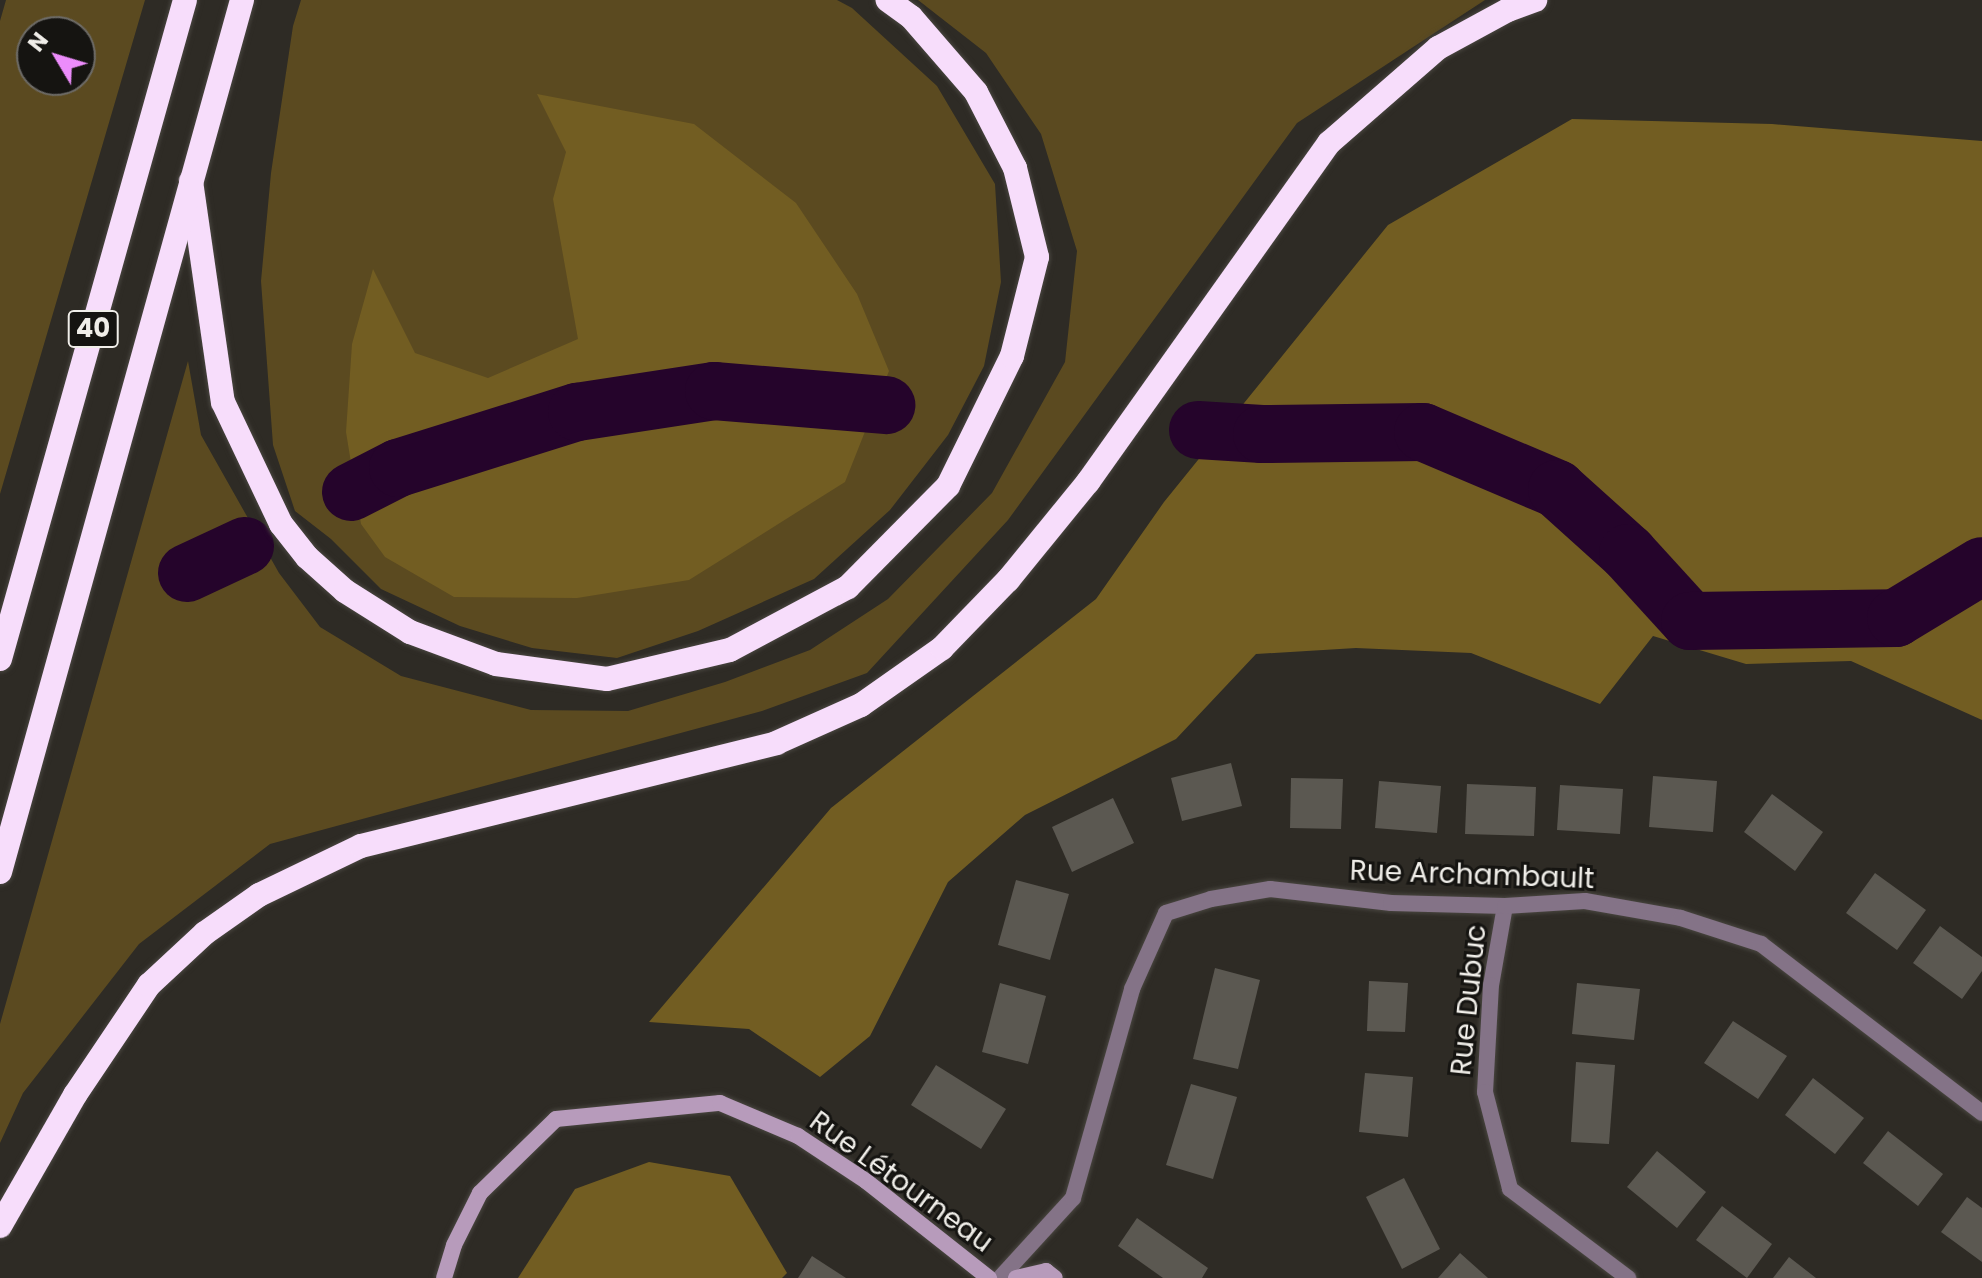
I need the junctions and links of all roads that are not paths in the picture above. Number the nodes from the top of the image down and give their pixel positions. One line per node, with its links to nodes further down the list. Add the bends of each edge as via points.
1 (185, 0): 6 (highway, 40)
2 (242, 0): 5 (highway)
3 (888, 0): 5 (highway, via 911,17 976,92 1015,168 1037,257 1012,356 948,486 848,587 730,650 607,679 496,664 410,632 345,591 281,524 223,402)
4 (1535, 0): 10 (highway, via 1438,48 1329,143 1088,482 1008,580 942,648 861,705 776,743 361,846 259,895 205,933 149,985 75,1095)
5 (191, 181): 7 (highway)
6 (0, 659)
7 (0, 872)
8 (1505, 906): 9 (street, Rue Archambault, via 1585,901 1681,918 1761,944); 13 (street, Rue Archambault, via 1391,903 1270,889 1166,913 1132,989 1073,1198); 16 (street, Rue Dubuc, via 1491,985 1485,1092 1510,1189)
9 (1982, 1113)
10 (0, 1226)
11 (444, 1278): 12 (street, Rue Létourneau, via 480,1193 556,1119 720,1103 798,1136 866,1181)
12 (989, 1278)
13 (1000, 1278)
14 (1016, 1278): 15 (street, via 1046,1271)
15 (1055, 1278)
16 (1628, 1278)

